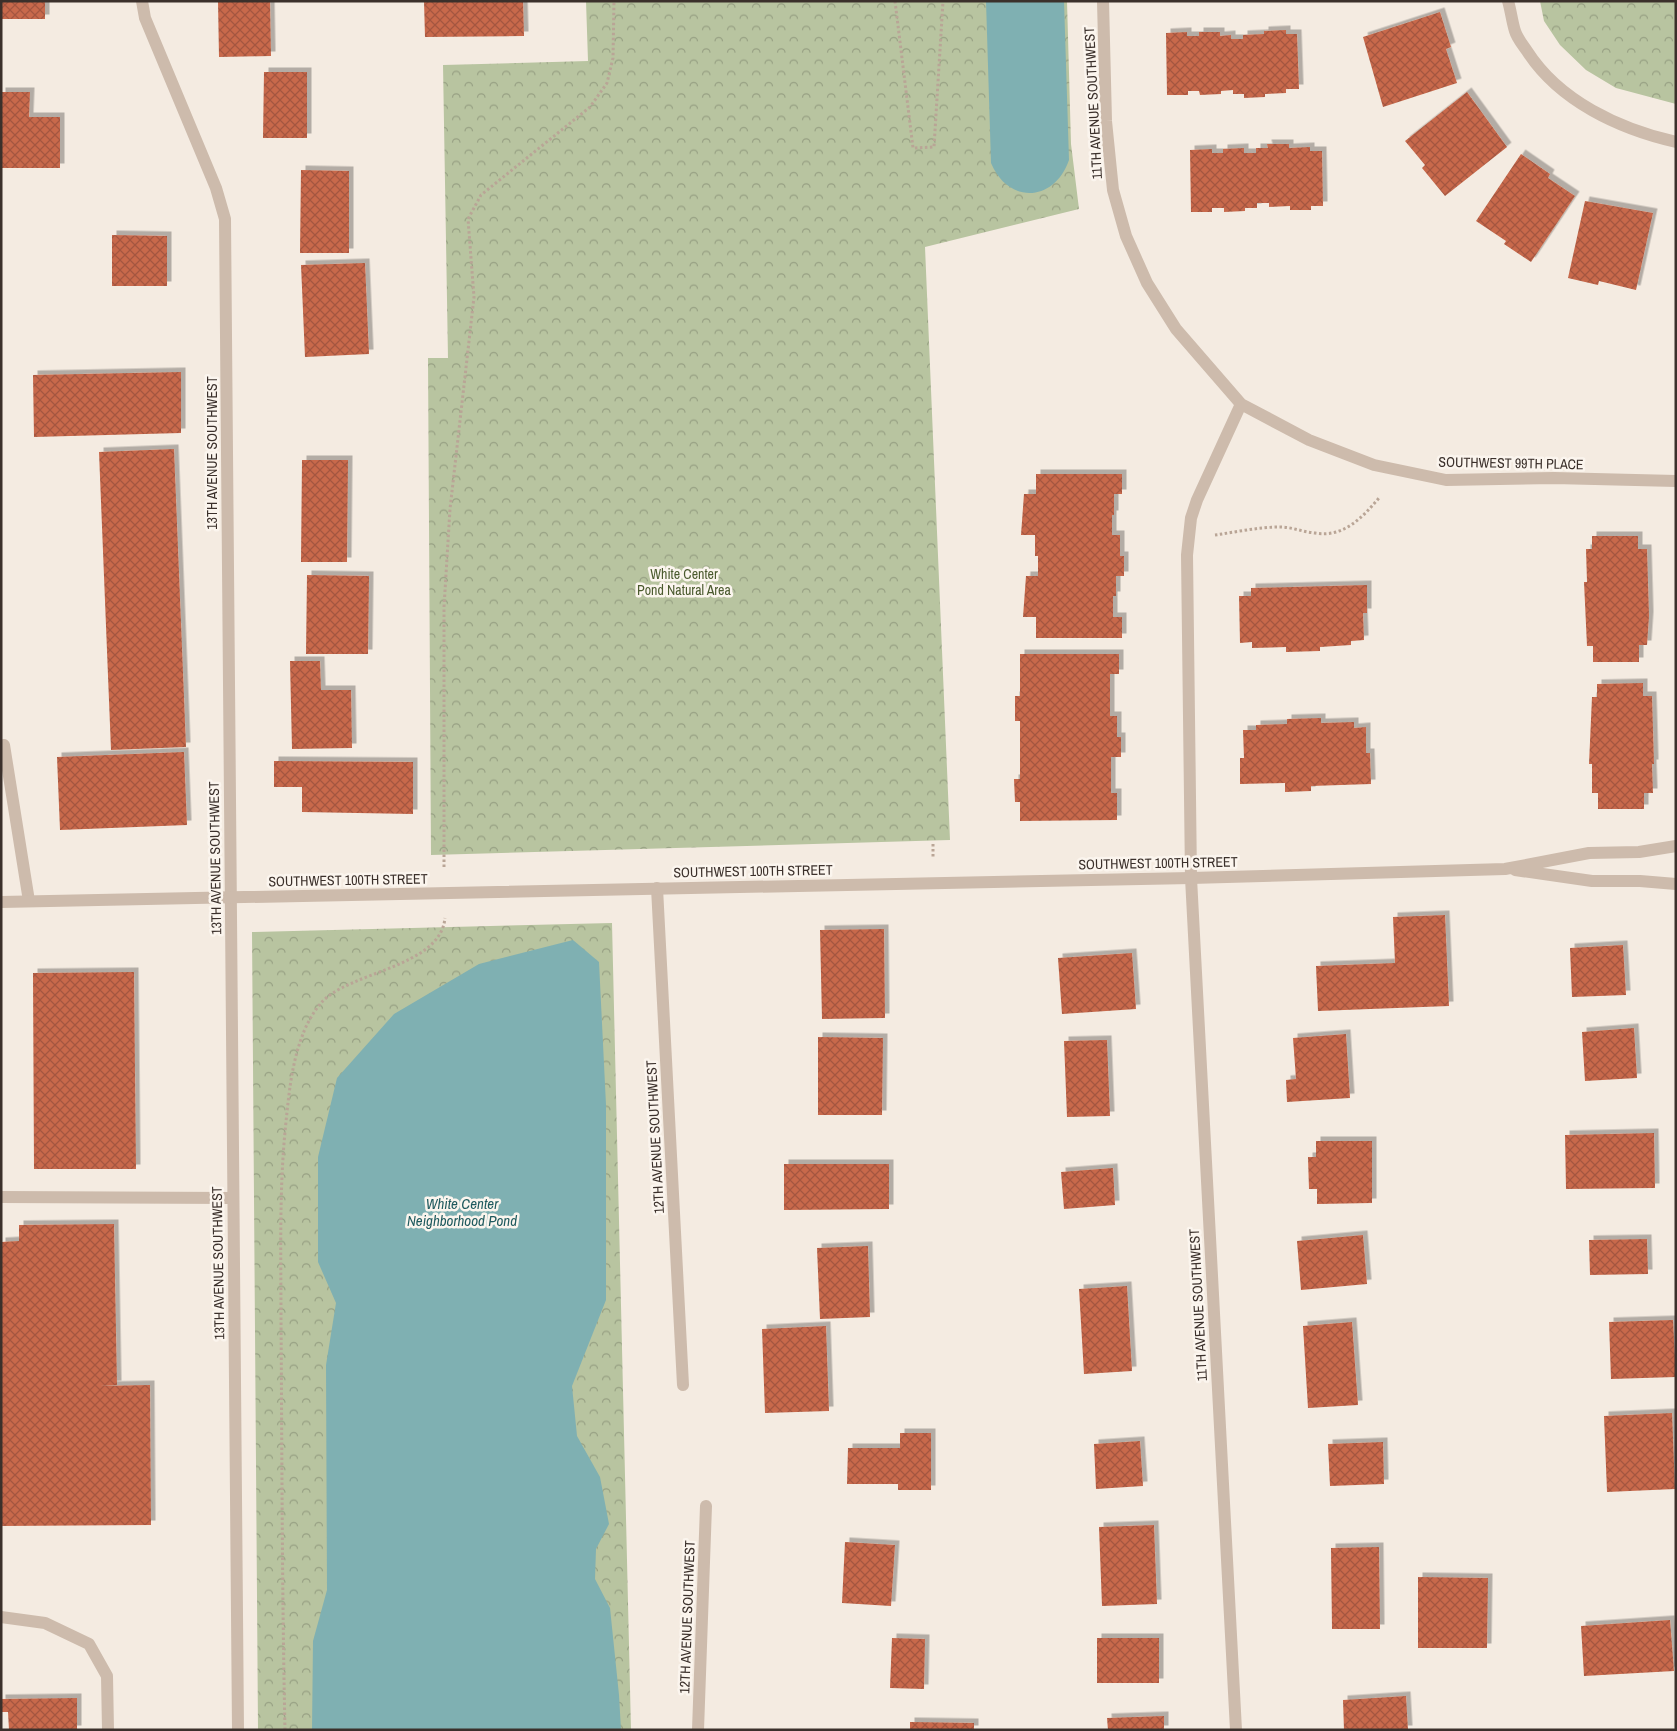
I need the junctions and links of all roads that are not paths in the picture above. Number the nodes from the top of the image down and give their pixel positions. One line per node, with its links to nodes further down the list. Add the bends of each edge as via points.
1 (142, 1): 13 (street, 13TH AVENUE SOUTHWEST, via 145,18 216,188 225,220)
2 (1103, 1): 5 (street, 11TH AVENUE SOUTHWEST, via 1106,121 1113,190 1126,236 1146,283 1176,329)
3 (1508, 1): 4 (street, via 1515,33 1536,66 1567,95 1602,116 1655,138)
4 (1676, 142)
5 (1241, 404): 6 (street, SOUTHWEST 99TH PLACE, via 1309,440 1374,465 1446,480); 10 (street, 11TH AVENUE SOUTHWEST, via 1191,518 1187,555)
6 (1676, 481)
7 (4, 745): 14 (street)
8 (1676, 846): 9 (street, SOUTHWEST 100TH STREET, via 1639,852 1589,853)
9 (1505, 869): 10 (street, SOUTHWEST 100TH STREET); 11 (street, SOUTHWEST 100TH STREET, via 1592,881)
10 (1191, 878): 12 (street, SOUTHWEST 100TH STREET); 24 (street, 11TH AVENUE SOUTHWEST)
11 (1676, 884)
12 (657, 888): 13 (street, SOUTHWEST 100TH STREET); 18 (street, 12TH AVENUE SOUTHWEST)
13 (230, 898): 14 (street, SOUTHWEST 100TH STREET); 17 (street, 13TH AVENUE SOUTHWEST)
14 (29, 901): 15 (street, SOUTHWEST 100TH STREET)
15 (1, 902)
16 (1, 1197): 17 (street)
17 (233, 1198): 22 (street, 13TH AVENUE SOUTHWEST)
18 (682, 1385)
19 (706, 1506): 23 (street, 12TH AVENUE SOUTHWEST)
20 (1, 1618): 21 (street, via 45,1623 89,1644 107,1676)
21 (108, 1730)
22 (238, 1730)
23 (698, 1730)
24 (1236, 1730)

